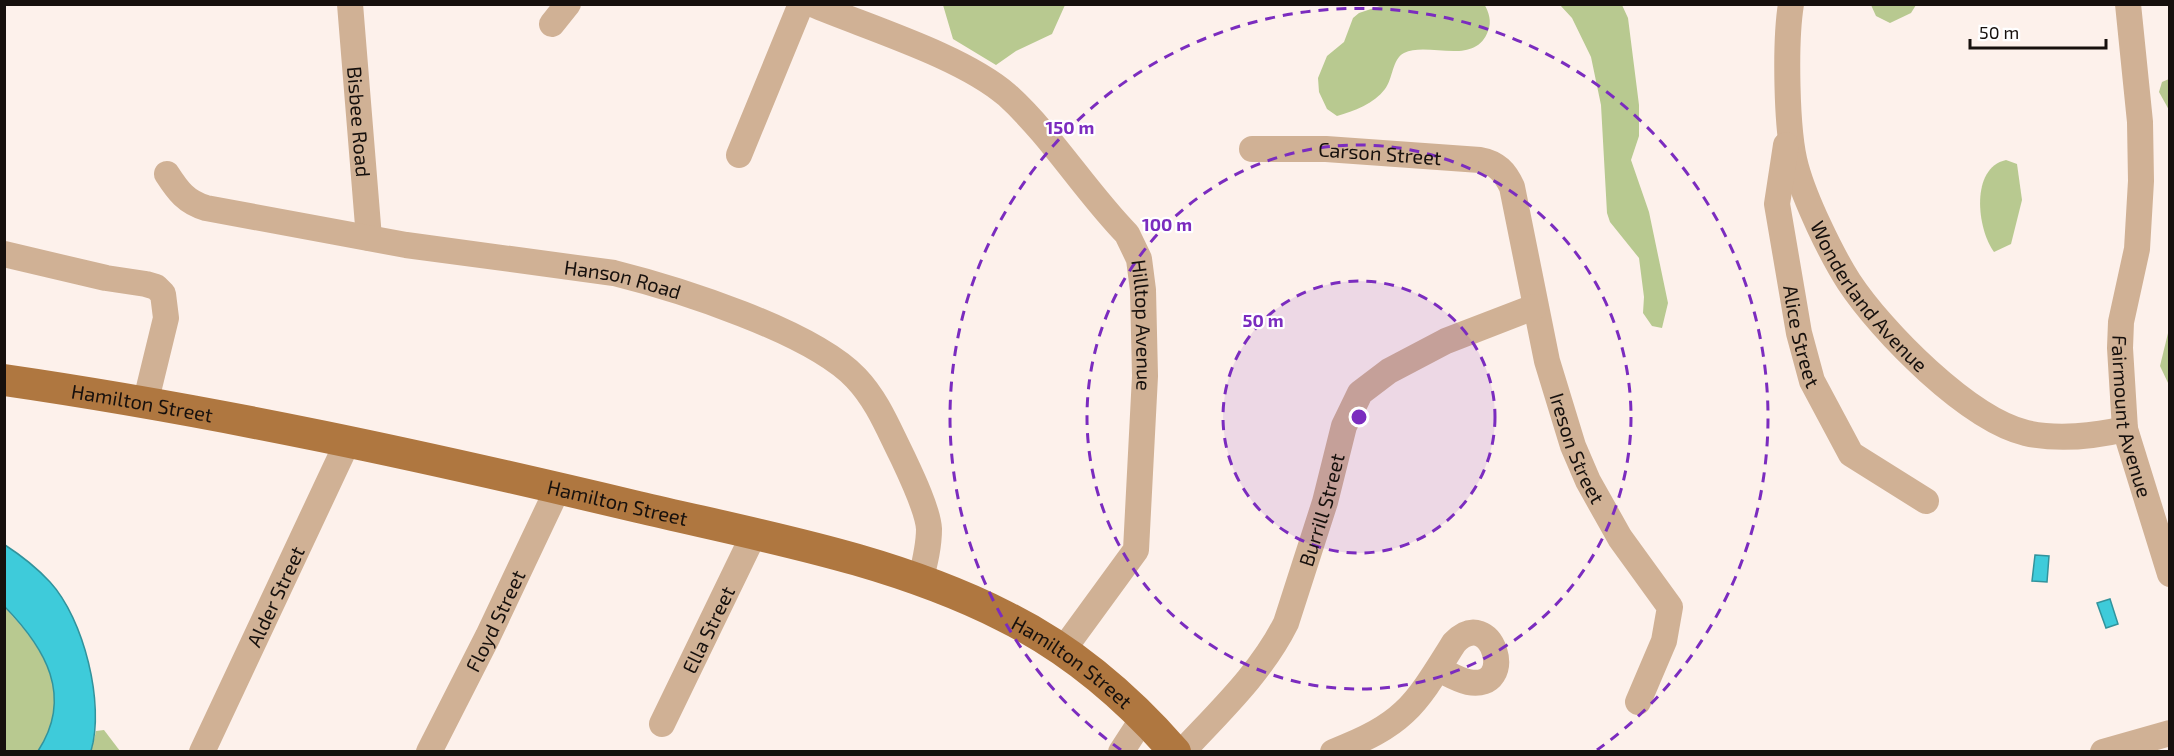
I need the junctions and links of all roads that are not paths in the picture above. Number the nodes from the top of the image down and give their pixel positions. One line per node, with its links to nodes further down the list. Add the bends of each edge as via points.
1 (350, 4): 13 (street, Bisbee Road)
2 (568, 4): 7 (street)
3 (801, 4): 10 (street)
4 (812, 4): 25 (street, Hilltop Avenue, via 946,59 1005,94 1128,234 1135,247 1143,290 1145,376 1136,550)
5 (1791, 4): 8 (street, Wonderland Avenue)
6 (2128, 4): 18 (street, Fairmount Avenue, via 2141,149 2137,249 2120,332)
7 (552, 24)
8 (1790, 121): 18 (street, Wonderland Avenue, via 1796,167 1848,281 1926,370 1985,414 2026,432 2084,435); 21 (street, Alice Street, via 1777,204 1799,333 1812,381 1851,454)
9 (1252, 149): 11 (street, Carson Street, via 1326,149 1480,160 1497,165)
10 (739, 155)
11 (1504, 172): 15 (street, Ireson Street, via 1513,193)
12 (166, 174): 13 (street, Hanson Road, via 179,193 192,203)
13 (369, 238): 24 (street, Hanson Road, via 647,281 765,324 839,363 874,400 908,469 929,526)
14 (4, 254): 17 (street, via 146,284 163,294 166,318)
15 (1534, 307): 27 (street, Ireson Street, via 1563,415 1588,481 1620,538 1670,607 1664,641); 35 (street, Burrill Street, via 1446,340 1372,382 1360,393 1344,426 1325,502 1277,642 1251,677)
16 (4, 380): 17 (main road, Hamilton Street)
17 (146, 400): 19 (main road, Hamilton Street)
18 (2126, 429): 23 (street, Fairmount Avenue)
19 (348, 441): 20 (main road, Hamilton Street); 31 (street, Alder Street)
20 (558, 488): 22 (main road, Hamilton Street); 32 (street, Floyd Street)
21 (1926, 501)
22 (754, 534): 24 (main road, Hamilton Street); 29 (street, Ella Street)
23 (2169, 574)
24 (921, 578): 25 (main road, Hamilton Street, via 1003,615)
25 (1063, 650): 28 (main road, Hamilton Street)
26 (1438, 669): 36 (street, via 1418,699 1391,725)
27 (1638, 702)
28 (1143, 717): 33 (street); 34 (main road, Hamilton Street)
29 (662, 724)
30 (2169, 733): 37 (street)
31 (202, 752)
32 (429, 752)
33 (1121, 752)
34 (1175, 752)
35 (1182, 752)
36 (1333, 752)
37 (2103, 752)

